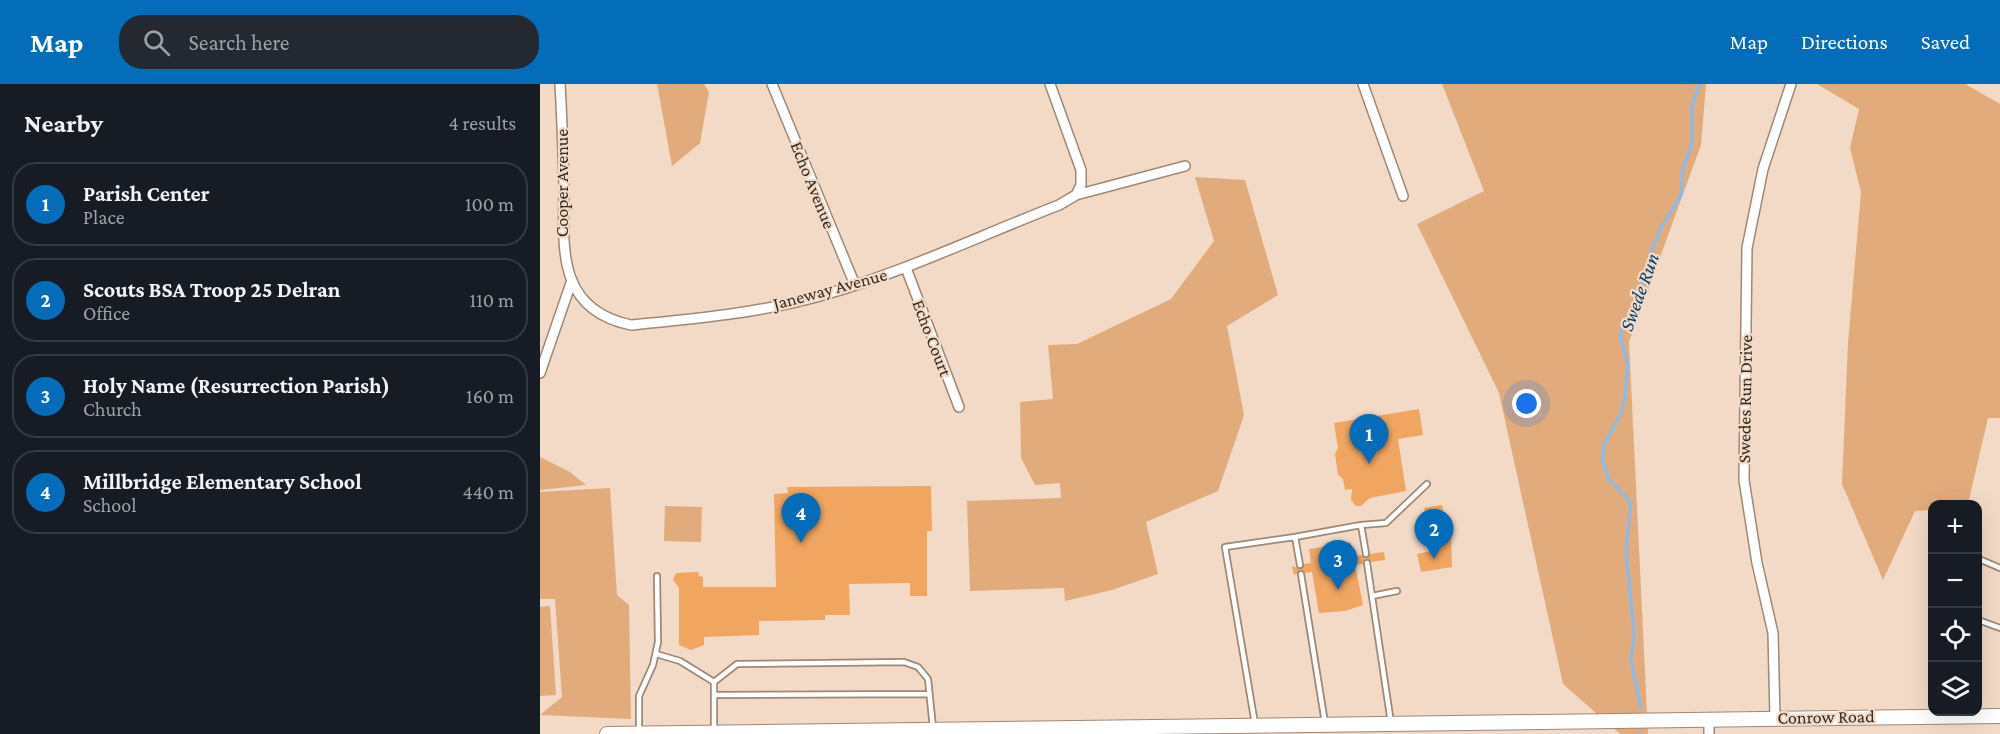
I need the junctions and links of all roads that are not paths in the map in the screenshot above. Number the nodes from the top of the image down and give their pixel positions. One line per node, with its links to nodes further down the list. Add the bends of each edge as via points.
1 (560, 84): 10 (street, Cooper Avenue, via 564,154 562,247)
2 (772, 84): 11 (street, Echo Avenue)
3 (1050, 84): 7 (street, via 1081,170)
4 (1363, 84): 8 (street)
5 (1791, 84): 35 (street, Swedes Run Drive, via 1763,169 1747,248 1744,480 1773,633)
6 (1185, 166): 7 (street, Janeway Avenue)
7 (1076, 195): 9 (street, Janeway Avenue)
8 (1403, 196)
9 (906, 268): 11 (street, Janeway Avenue); 13 (street, Echo Court)
10 (572, 280): 11 (street, Janeway Avenue, via 599,313 631,325 781,305); 12 (street)
11 (855, 285)
12 (540, 373)
13 (959, 407)
14 (1427, 484): 15 (lane, via 1386,523)
15 (1361, 525): 16 (lane); 17 (lane)
16 (1294, 537): 20 (lane); 38 (lane, via 1225,547)
17 (1366, 554)
18 (1982, 561): 21 (lane)
19 (1367, 563): 25 (lane)
20 (1300, 565)
21 (2000, 568)
22 (1301, 574): 37 (lane)
23 (657, 576): 28 (lane)
24 (1397, 591): 25 (lane)
25 (1372, 596): 36 (lane)
26 (1982, 622): 27 (lane)
27 (2000, 628)
28 (656, 654): 29 (lane, via 680,662); 44 (lane, via 639,696)
29 (714, 682): 30 (lane, via 737,664 904,662 918,666 928,680); 31 (lane)
30 (929, 694): 31 (lane); 40 (lane)
31 (714, 695): 42 (lane)
32 (1928, 715): 35 (street, Conrow Road)
33 (1982, 715): 34 (street, Conrow Road)
34 (2000, 716)
35 (1775, 718): 39 (street, Conrow Road)
36 (1391, 725): 37 (street, Conrow Road); 39 (street, Conrow Road)
37 (1325, 726): 38 (street, Conrow Road)
38 (1255, 727): 41 (street, Conrow Road)
39 (1709, 728)
40 (933, 731): 41 (street, Conrow Road); 42 (street, Conrow Road)
41 (1166, 731)
42 (714, 733): 44 (street, Conrow Road)
43 (607, 734): 44 (street, Conrow Road)
44 (639, 734)

